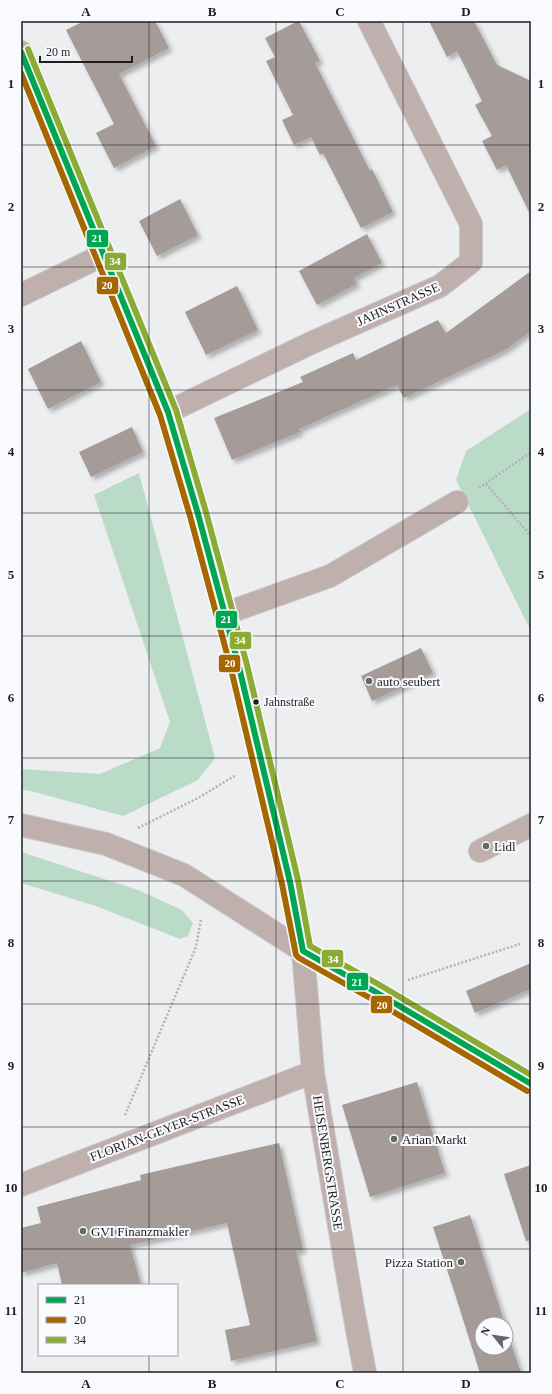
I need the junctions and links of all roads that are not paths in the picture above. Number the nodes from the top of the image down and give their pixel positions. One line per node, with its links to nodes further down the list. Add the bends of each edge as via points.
1 (369, 21): 5 (street, JAHNSTRASSE, via 471,224 471,262 440,286 311,343)
2 (21, 52): 3 (street, HEISENBERGSTRASSE)
3 (102, 255): 4 (street); 5 (street, HEISENBERGSTRASSE)
4 (21, 295)
5 (168, 412): 7 (street, HEISENBERGSTRASSE)
6 (456, 502): 7 (street, via 330,576)
7 (224, 614): 11 (street, HEISENBERGSTRASSE, via 241,674 290,882)
8 (21, 825): 11 (street, via 106,844 184,875)
9 (531, 825): 10 (street)
10 (480, 851)
11 (303, 951): 12 (street, HEISENBERGSTRASSE); 13 (street)
12 (313, 1072): 14 (street, FLORIAN-GEYER-STRASSE); 15 (street, HEISENBERGSTRASSE)
13 (531, 1084)
14 (21, 1185)
15 (365, 1373)

